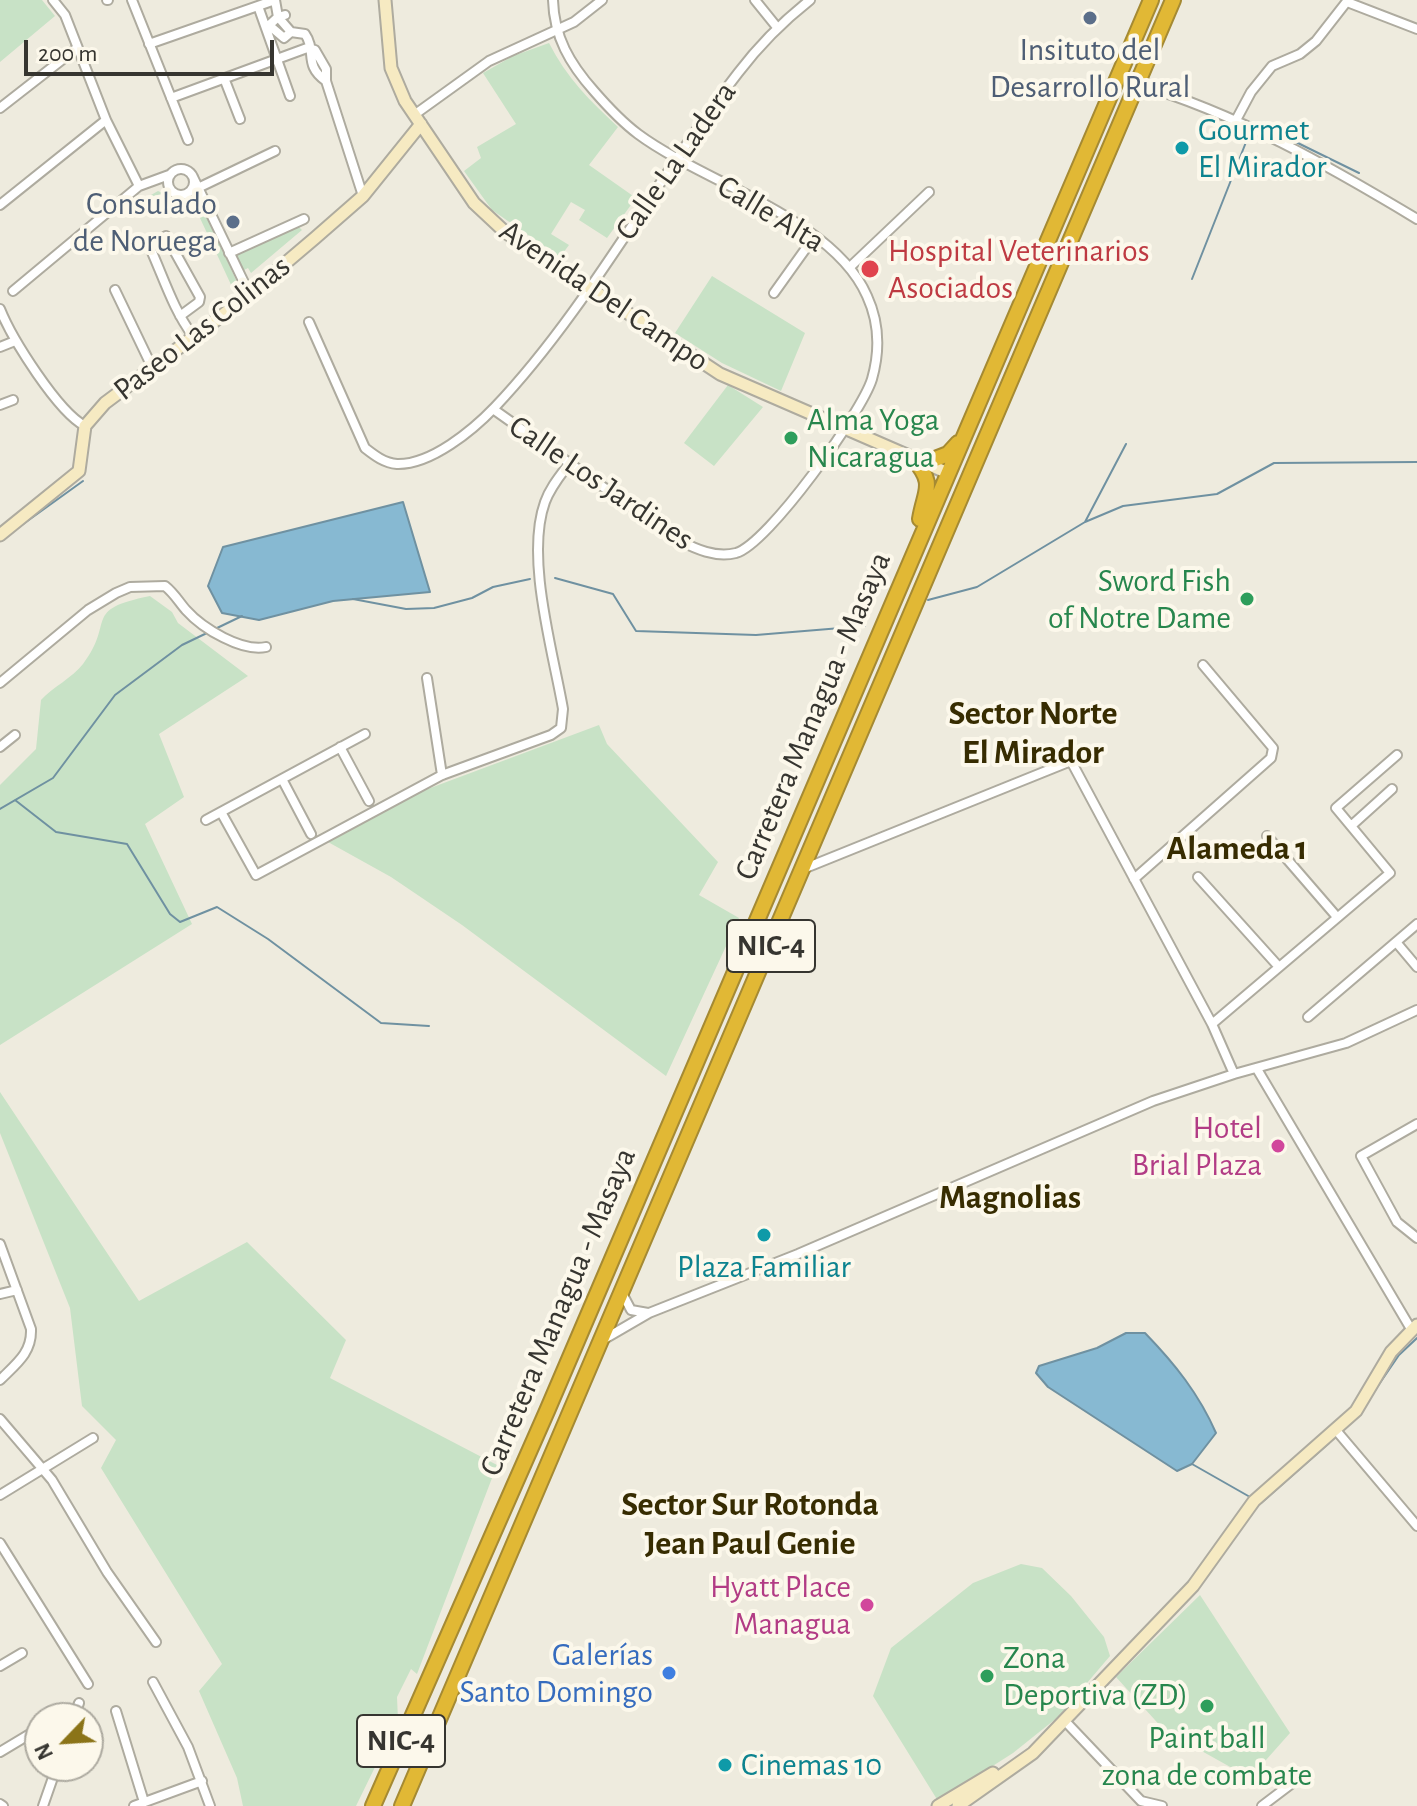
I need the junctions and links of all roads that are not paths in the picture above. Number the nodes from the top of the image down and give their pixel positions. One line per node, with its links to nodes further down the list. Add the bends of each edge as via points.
1 (53, 0): 20 (street, via 65,15)
2 (132, 0): 19 (street)
3 (275, 0): 12 (street); 13 (street)
4 (385, 0): 30 (street, Avenida Del Campo, via 391,68)
5 (553, 0): 17 (street, Calle Alta)
6 (602, 0): 17 (street, Paseo Las Colinas)
7 (755, 0): 14 (street)
8 (810, 0): 14 (street, Calle La Ladera)
9 (1153, 0): 24 (highway, via 1153,26 1136,69); 33 (highway, Carretera Managua - Masaya / NIC-4)
10 (1173, 0): 24 (highway, Carretera Managua - Masaya / NIC-4)
11 (1348, 1): 16 (street); 31 (street, via 1316,41 1272,66)
12 (258, 6): 15 (street); 19 (street)
13 (282, 16): 15 (street); 18 (street)
14 (776, 26): 35 (street, Calle La Ladera)
15 (268, 27): 18 (street, via 280,37); 22 (street)
16 (1417, 29)
17 (557, 30): 30 (street, Paseo Las Colinas, via 489,61); 35 (street, Calle Alta, via 566,56 606,104 637,134)
18 (291, 32): 21 (street, via 305,34)
19 (149, 44): 26 (street)
20 (77, 48): 27 (street); 29 (street)
21 (311, 48): 22 (street); 44 (street, via 319,53)
22 (278, 59): 23 (street); 25 (street)
23 (224, 78): 26 (street); 28 (street)
24 (1137, 84): 31 (street); 33 (highway, via 1128,89 1113,120); 64 (highway, Carretera Managua - Masaya / NIC-4)
25 (290, 96)
26 (171, 98): 32 (street)
27 (0, 108)
28 (240, 119)
29 (106, 120): 39 (street); 45 (street)
30 (417, 120): 44 (street, Paseo Las Colinas); 51 (street, Avenida Del Campo, via 488,218)
31 (1235, 122): 47 (street, via 1317,160)
32 (188, 140)
33 (1088, 150): 69 (highway, Carretera Managua - Masaya / NIC-4)
34 (275, 151): 41 (street)
35 (678, 158): 48 (street, Calle Alta); 51 (street, Calle La Ladera)
36 (169, 175): 37 (street, via 184,169); 38 (street); 40 (street)
37 (193, 177): 41 (street); 42 (street)
38 (152, 184): 39 (street); 40 (street)
39 (139, 186): 53 (street)
40 (169, 189): 42 (street, via 179,195)
41 (201, 190): 42 (street); 49 (street)
42 (190, 191)
43 (929, 192): 50 (street)
44 (363, 196): 55 (street, Paseo Las Colinas)
45 (0, 205)
46 (304, 219): 49 (street)
47 (1417, 219)
48 (814, 237): 50 (street, Calle Alta); 54 (street)
49 (229, 253): 55 (street)
50 (850, 267): 68 (street, Calle Alta, via 874,314 877,359 861,403)
51 (588, 285): 66 (street, Calle La Ladera); 68 (street, Avenida Del Campo, via 720,374)
52 (115, 290): 62 (street)
53 (13, 291)
54 (774, 293)
55 (250, 295): 59 (street, Paseo Las Colinas)
56 (0, 309): 60 (street)
57 (180, 316): 57 (street, via 151,250 166,236 200,297); 59 (street)
58 (309, 322): 66 (street, Calle La Ladera, via 363,445 376,457 398,464 419,460)
59 (193, 336): 62 (street, Paseo Las Colinas)
60 (15, 341): 61 (street); 67 (street, via 63,409)
61 (0, 347)
62 (152, 367): 67 (street, Paseo Las Colinas, via 105,403)
63 (13, 400): 65 (street)
64 (1003, 400): 72 (highway, via 965,469); 75 (highway, Carretera Managua - Masaya / NIC-4)
65 (0, 405)
66 (493, 409): 71 (street, Calle Los Jardines)
67 (85, 426): 73 (street, Paseo Las Colinas, via 79,471)
68 (842, 429): 70 (street, Avenida Del Campo); 71 (street, Calle Los Jardines, via 765,535 734,553 711,554 678,540)
69 (963, 437): 70 (highway, via 948,454); 72 (highway, Carretera Managua - Masaya / NIC-4)
70 (919, 461): 72 (street, Avenida Del Campo); 74 (highway, via 929,488)
71 (568, 465): 85 (street, via 545,500 539,535 563,709 561,728)
72 (948, 473): 74 (highway, Carretera Managua - Masaya / NIC-4); 75 (highway, via 956,493 930,552)
73 (0, 535)
74 (919, 541): 142 (highway, Carretera Managua - Masaya / NIC-4)
75 (930, 572): 94 (highway, Carretera Managua - Masaya / NIC-4)
76 (266, 647): 79 (street, via 252,650 210,628 165,586 130,587 88,610)
77 (1203, 665): 96 (street, via 1273,748 1271,758)
78 (427, 678): 85 (street)
79 (0, 683)
80 (365, 734): 83 (street)
81 (15, 735): 82 (street)
82 (0, 747)
83 (340, 747): 86 (street); 88 (street)
84 (1397, 755): 91 (street, via 1336,808)
85 (442, 775): 89 (street, via 256,875)
86 (282, 779): 89 (street); 92 (street)
87 (1392, 789): 91 (street)
88 (369, 801)
89 (221, 812): 90 (street)
90 (206, 820)
91 (1351, 826): 97 (street, via 1390,873)
92 (311, 834)
93 (1267, 836): 97 (street)
94 (803, 869): 96 (street, via 1071,761); 111 (highway, Carretera Managua - Masaya / NIC-4)
95 (1198, 877): 100 (street)
96 (1134, 879): 104 (street)
97 (1337, 917): 100 (street)
98 (1417, 924): 99 (street)
99 (1396, 942): 101 (street); 103 (street)
100 (1279, 967): 104 (street)
101 (1417, 967)
102 (1416, 1011): 105 (street, via 1346,1043)
103 (1308, 1017)
104 (1212, 1024): 106 (street)
105 (1257, 1069): 106 (street); 114 (street)
106 (1234, 1074): 113 (street, via 1153,1101)
107 (1417, 1124): 108 (street, via 1361,1156 1397,1222)
108 (1416, 1234)
109 (0, 1244): 110 (street)
110 (17, 1290): 112 (street); 116 (street, via 32,1341)
111 (622, 1293): 113 (street, via 631,1310); 115 (highway, Carretera Managua - Masaya / NIC-4)
112 (0, 1294)
113 (649, 1313): 115 (street)
114 (1414, 1327): 118 (street, via 1391,1352 1356,1411)
115 (600, 1344): 143 (highway, Carretera Managua - Masaya / NIC-4)
116 (0, 1380)
117 (0, 1419): 120 (street)
118 (1335, 1429): 122 (street); 130 (street, via 1254,1501 1193,1586)
119 (93, 1438): 120 (street)
120 (43, 1470): 121 (street); 124 (street)
121 (0, 1495)
122 (1417, 1526)
123 (0, 1543): 128 (street)
124 (156, 1642)
125 (22, 1653): 126 (street)
126 (0, 1666)
127 (153, 1682): 134 (street)
128 (88, 1684)
129 (116, 1711): 137 (street)
130 (1064, 1720): 133 (street); 138 (street)
131 (24, 1738): 132 (street)
132 (0, 1752)
133 (1016, 1765): 144 (street); 145 (street)
134 (202, 1781): 137 (street); 141 (street)
135 (1295, 1781): 147 (street)
136 (51, 1782): 139 (street)
137 (144, 1802): 140 (street)
138 (1143, 1804): 146 (street)
139 (43, 1806)
140 (134, 1806)
141 (210, 1806)
142 (373, 1806)
143 (402, 1806)
144 (938, 1806)
145 (958, 1806)
146 (1162, 1806)
147 (1262, 1806)

